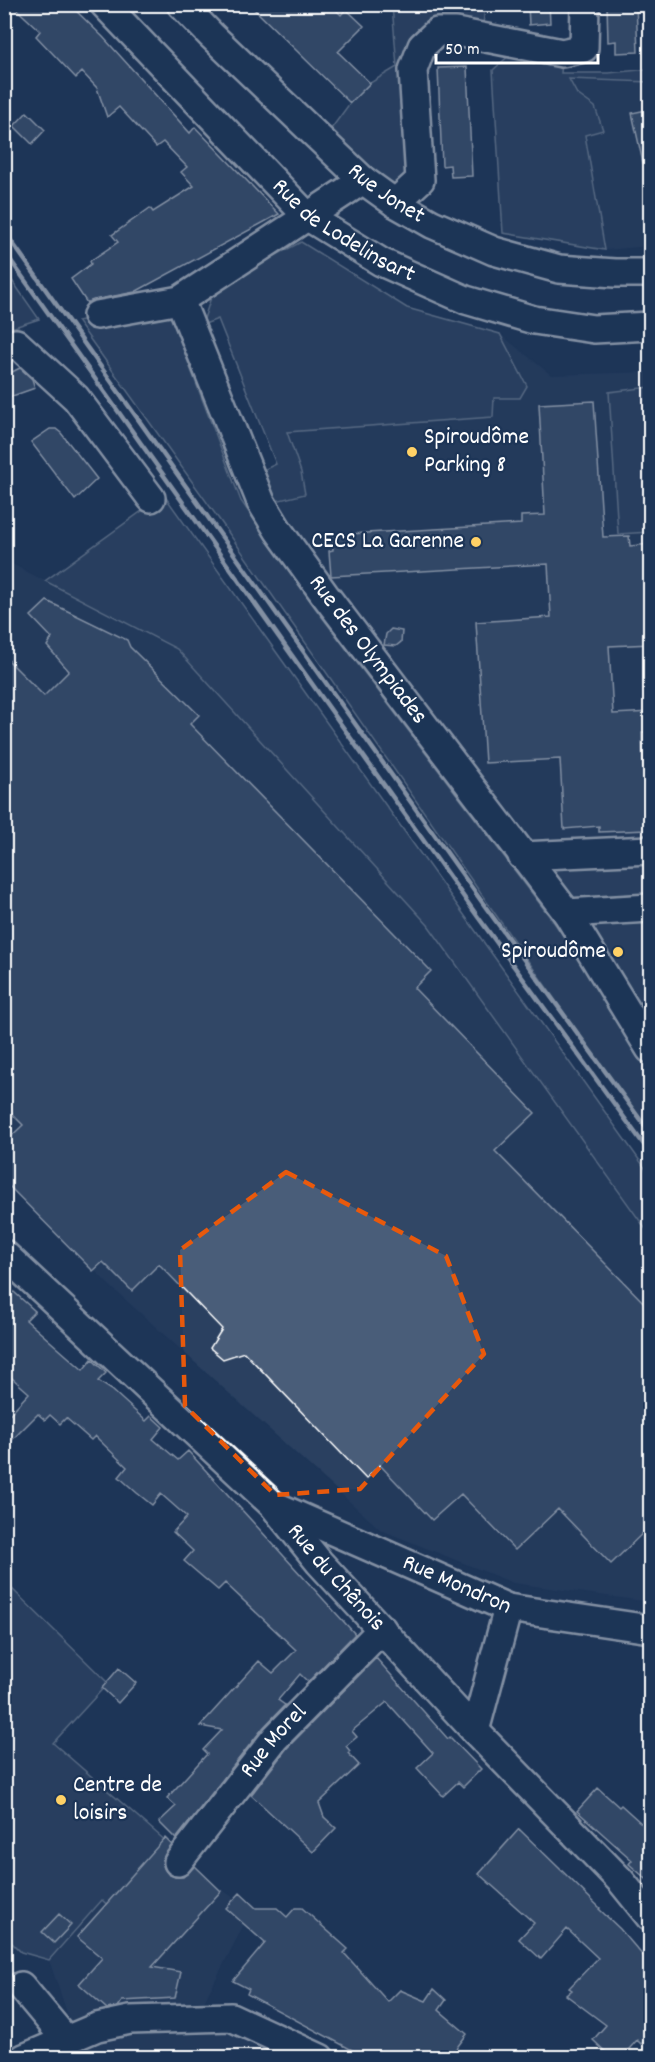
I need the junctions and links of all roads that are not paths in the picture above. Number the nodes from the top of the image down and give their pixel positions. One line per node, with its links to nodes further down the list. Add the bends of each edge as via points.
1 (104, 4): 6 (street, Rue de Lodelinsart)
2 (181, 4): 4 (street, Rue Jonet)
3 (585, 4): 5 (street, via 584,48 562,53 456,32 437,32 422,46 413,70 420,180)
4 (363, 180): 5 (street, Rue Jonet); 6 (street)
5 (395, 203): 7 (street, Rue Jonet, via 494,251 559,269)
6 (308, 217): 8 (street); 10 (street, Rue de Lodelinsart, via 381,262 466,300 534,320 594,329)
7 (651, 273)
8 (180, 300): 9 (street); 14 (street, Rue des Olympiades, via 261,502 278,530)
9 (96, 315)
10 (651, 326)
11 (20, 341): 12 (street, via 76,398)
12 (151, 498)
13 (651, 850): 14 (street)
14 (522, 856): 16 (street, Rue des Olympiades)
15 (651, 908): 16 (street)
16 (567, 913): 17 (street, Rue des Olympiades)
17 (651, 1048)
18 (4, 1254): 19 (street, Rue du Chênois)
19 (273, 1505): 20 (street, Rue Mondron); 21 (street, Rue du Chênois, via 319,1562)
20 (508, 1608): 22 (street, Rue Mondron); 23 (street)
21 (382, 1629): 23 (street, Rue du Chênois); 24 (street, Rue Morel, via 274,1738)
22 (651, 1629)
23 (475, 1731): 25 (street, Rue du Chênois)
24 (178, 1862)
25 (651, 1917)
26 (21, 1986): 27 (street)
27 (66, 2040): 28 (street); 29 (street, via 97,2027 130,2020 231,2017)
28 (24, 2058)
29 (320, 2058)

